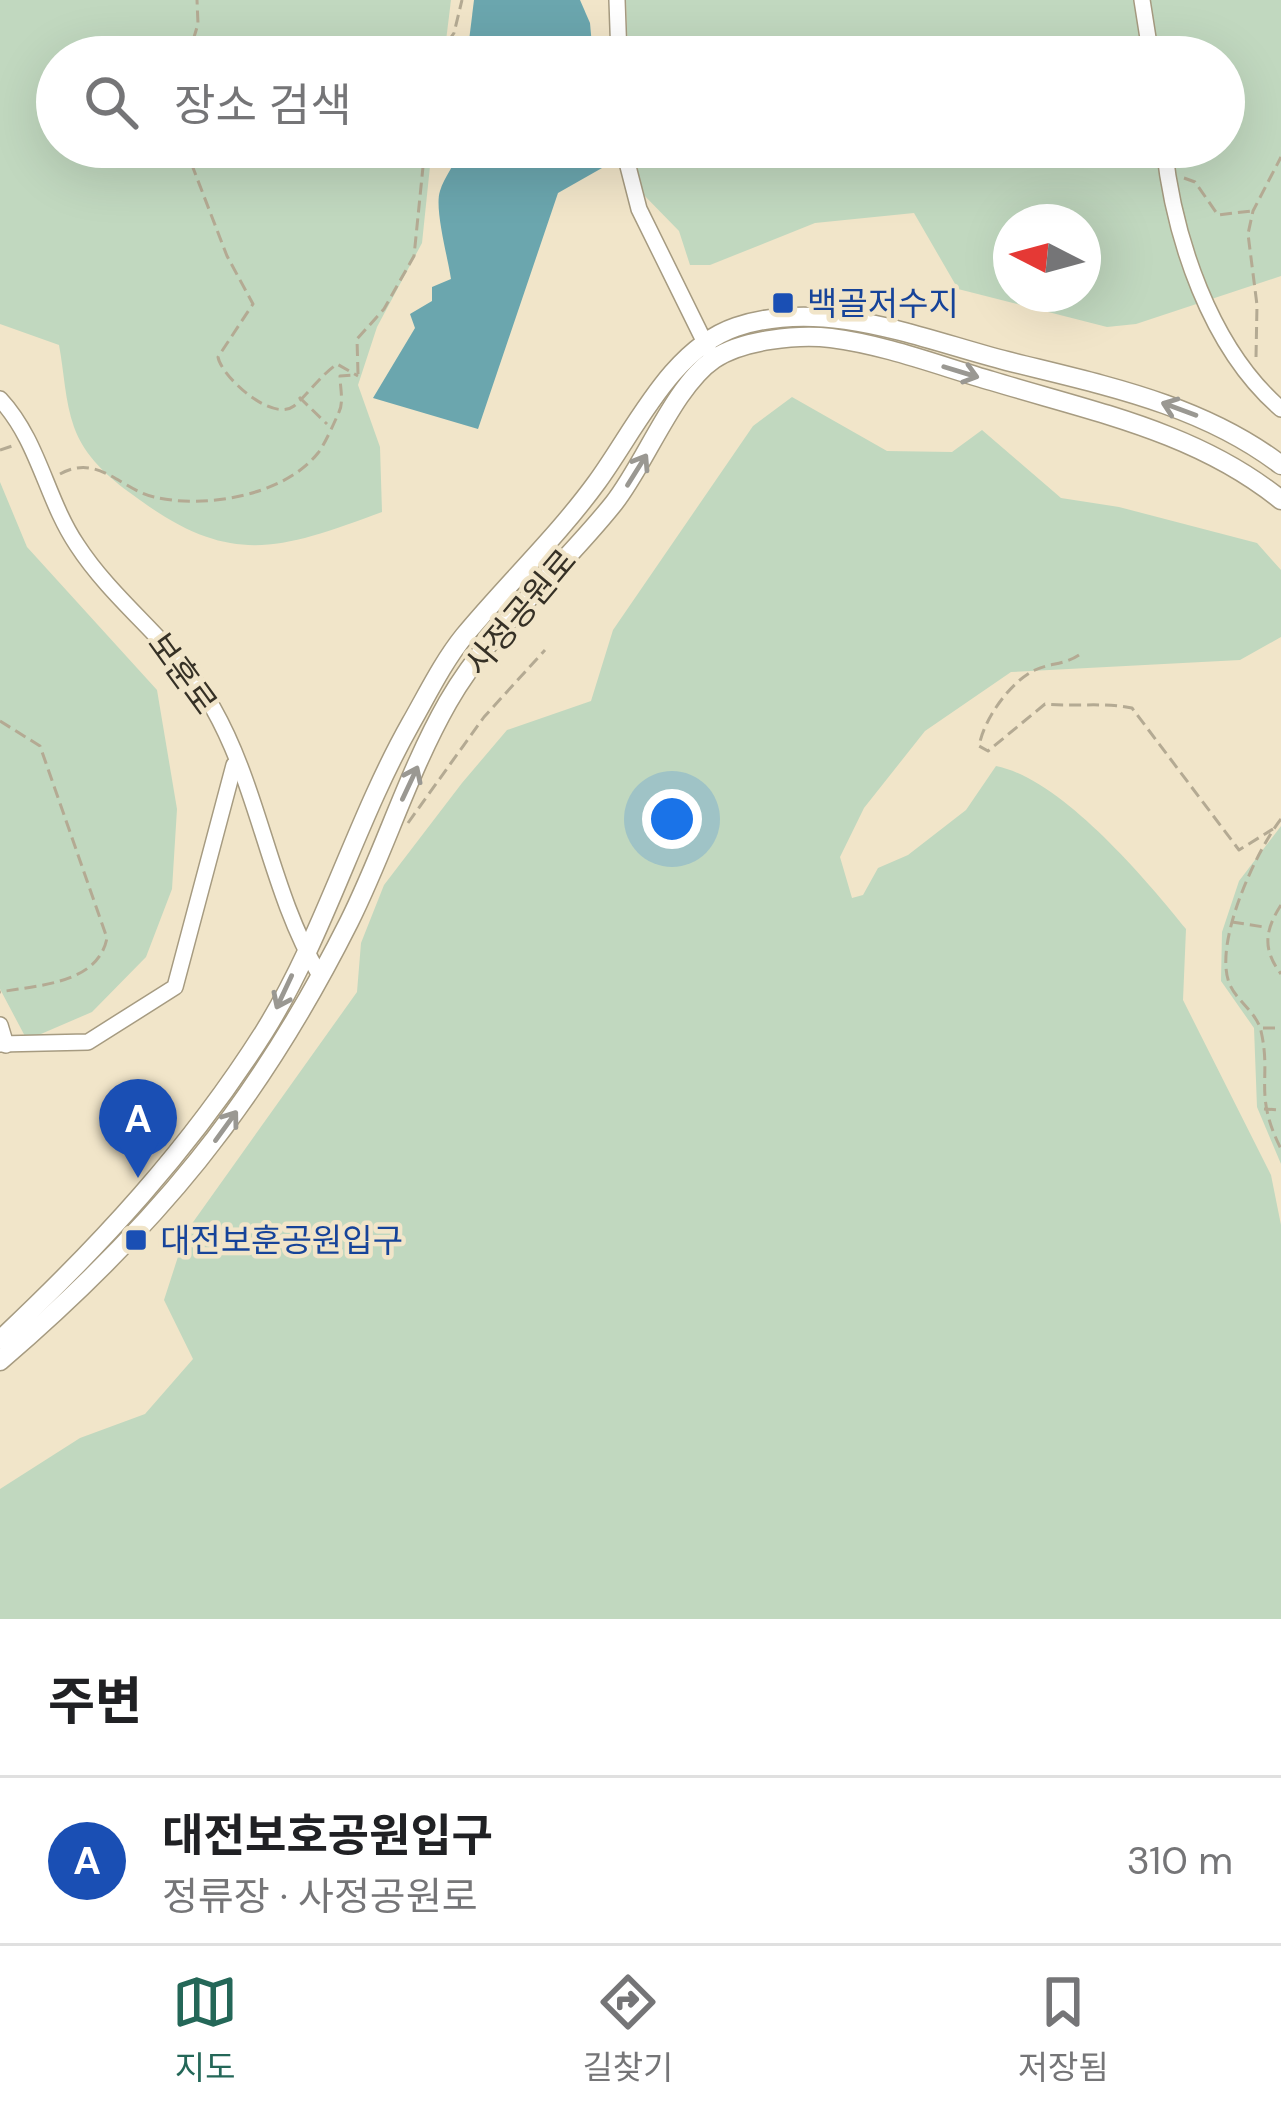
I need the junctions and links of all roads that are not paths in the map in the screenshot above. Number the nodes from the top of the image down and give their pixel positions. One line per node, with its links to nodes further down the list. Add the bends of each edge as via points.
1 (616, 0): 3 (street)
2 (1142, 0): 4 (street)
3 (618, 36)
4 (1147, 36)
5 (629, 168): 7 (street, via 639,208)
6 (1166, 168): 9 (street, via 1182,240 1239,365)
7 (709, 351): 10 (main road, 사정공원로, one-way to 7, via 1215,422 1149,398 851,321 778,317 735,327); 11 (main road, one-way to 11, via 790,337 861,344 1147,426 1216,456); 13 (main road, 사정공원로, via 642,412 596,483 460,641 408,729); 14 (main road, 사정공원로, one-way to 7, via 448,703 491,638 625,489)
8 (0, 399): 12 (street, 보훈로, via 30,440 89,561 199,686)
9 (1281, 409)
10 (1281, 465)
11 (1281, 500)
12 (235, 762): 13 (street, 보훈로); 16 (street, via 176,987 88,1042)
13 (304, 948): 14 (street, 보훈로); 17 (main road, 사정공원로, one-way to 17, via 267,1027 193,1140 88,1258)
14 (319, 974): 18 (main road, 사정공원로, one-way to 14, via 198,1166 270,1066)
15 (0, 1025): 16 (street)
16 (3, 1044)
17 (0, 1340)
18 (0, 1361)

